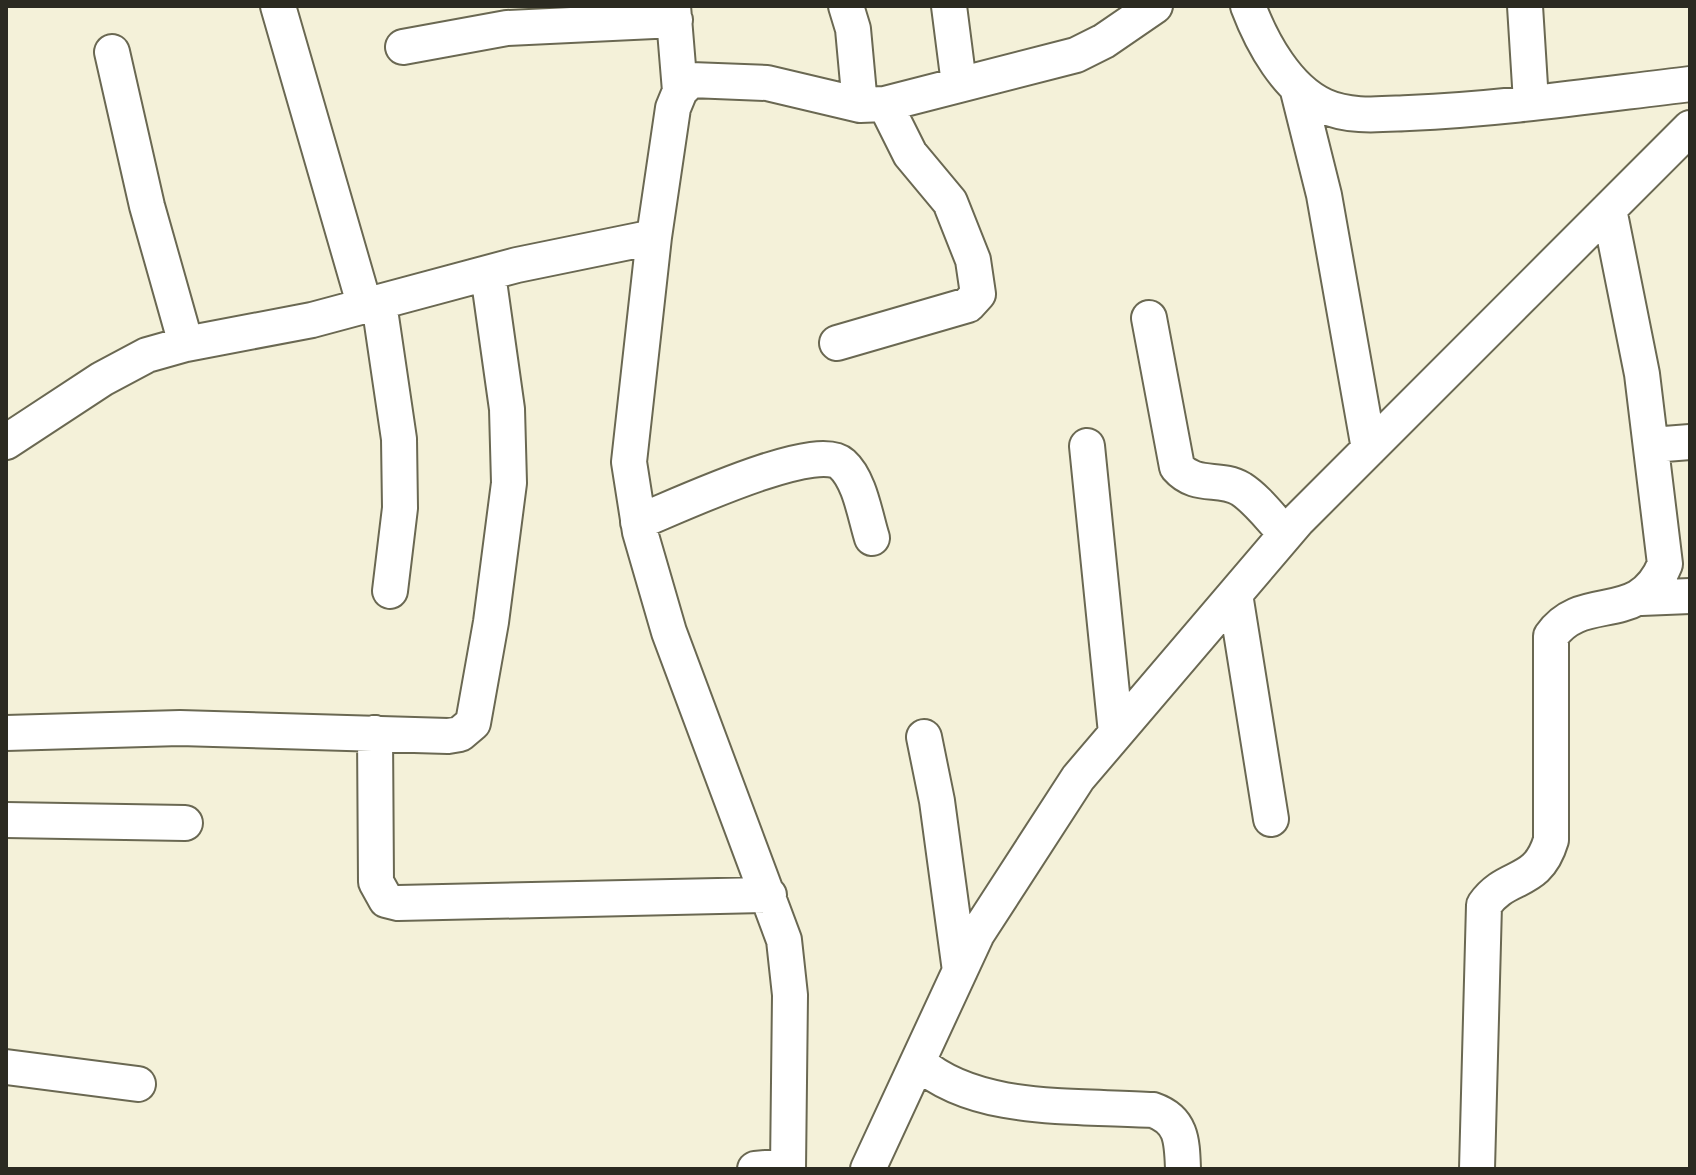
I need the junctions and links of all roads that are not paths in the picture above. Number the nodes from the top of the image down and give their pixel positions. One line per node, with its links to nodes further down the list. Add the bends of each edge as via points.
1 (278, 6): 20 (street)
2 (846, 6): 15 (street)
3 (949, 6): 10 (street)
4 (1155, 6): 10 (street, via 1076,55)
5 (1248, 6): 12 (street, via 1272,55)
6 (1525, 6): 14 (street)
7 (674, 13): 8 (street, via 507,28); 13 (street)
8 (403, 47)
9 (112, 52): 23 (street)
10 (959, 84): 15 (street)
11 (1690, 84): 14 (street)
12 (1297, 87): 14 (street, via 1325,107 1357,115); 28 (street, via 1324,195)
13 (680, 91): 15 (street, via 691,80 767,83); 18 (street)
14 (1531, 102)
15 (873, 104): 22 (street, via 950,202 973,260 978,294 968,305)
16 (1690, 128): 17 (street)
17 (1609, 209): 26 (street); 28 (street)
18 (654, 237): 19 (street); 29 (street, via 629,462)
19 (488, 274): 20 (street); 37 (street, via 507,409 509,483 473,723 448,736)
20 (372, 305): 23 (street); 32 (street, via 399,439 400,508)
21 (1149, 318): 30 (street, via 1177,467 1199,483 1240,489)
22 (837, 343)
23 (186, 344): 24 (street, via 125,365)
24 (6, 442)
25 (1690, 442): 26 (street)
26 (1652, 445): 35 (street, via 1665,564 1657,584)
27 (1087, 446): 38 (street)
28 (1369, 449): 30 (street)
29 (638, 522): 31 (street, via 762,473 831,459 842,464 855,485); 43 (street, via 669,632)
30 (1286, 534): 33 (street)
31 (872, 538)
32 (390, 591)
33 (1235, 594): 38 (street); 40 (street)
34 (1690, 596): 35 (street)
35 (1641, 598): 51 (street, via 1581,613 1561,622 1551,636 1551,840 1536,871 1493,892 1484,905)
36 (6, 733): 37 (street, via 180,728)
37 (375, 733): 43 (street, via 376,882 386,900)
38 (1116, 733): 44 (street, via 1069,791 977,934)
39 (924, 737): 44 (street)
40 (1271, 819)
41 (6, 820): 42 (street)
42 (185, 823)
43 (769, 895): 48 (street, via 784,940 790,995)
44 (960, 971): 45 (street)
45 (918, 1062): 49 (street); 50 (street, via 937,1079 967,1093 1153,1110 1170,1116 1179,1130)
46 (6, 1067): 47 (street)
47 (138, 1084)
48 (777, 1168)
49 (868, 1169)
50 (1183, 1169)
51 (1477, 1169)

